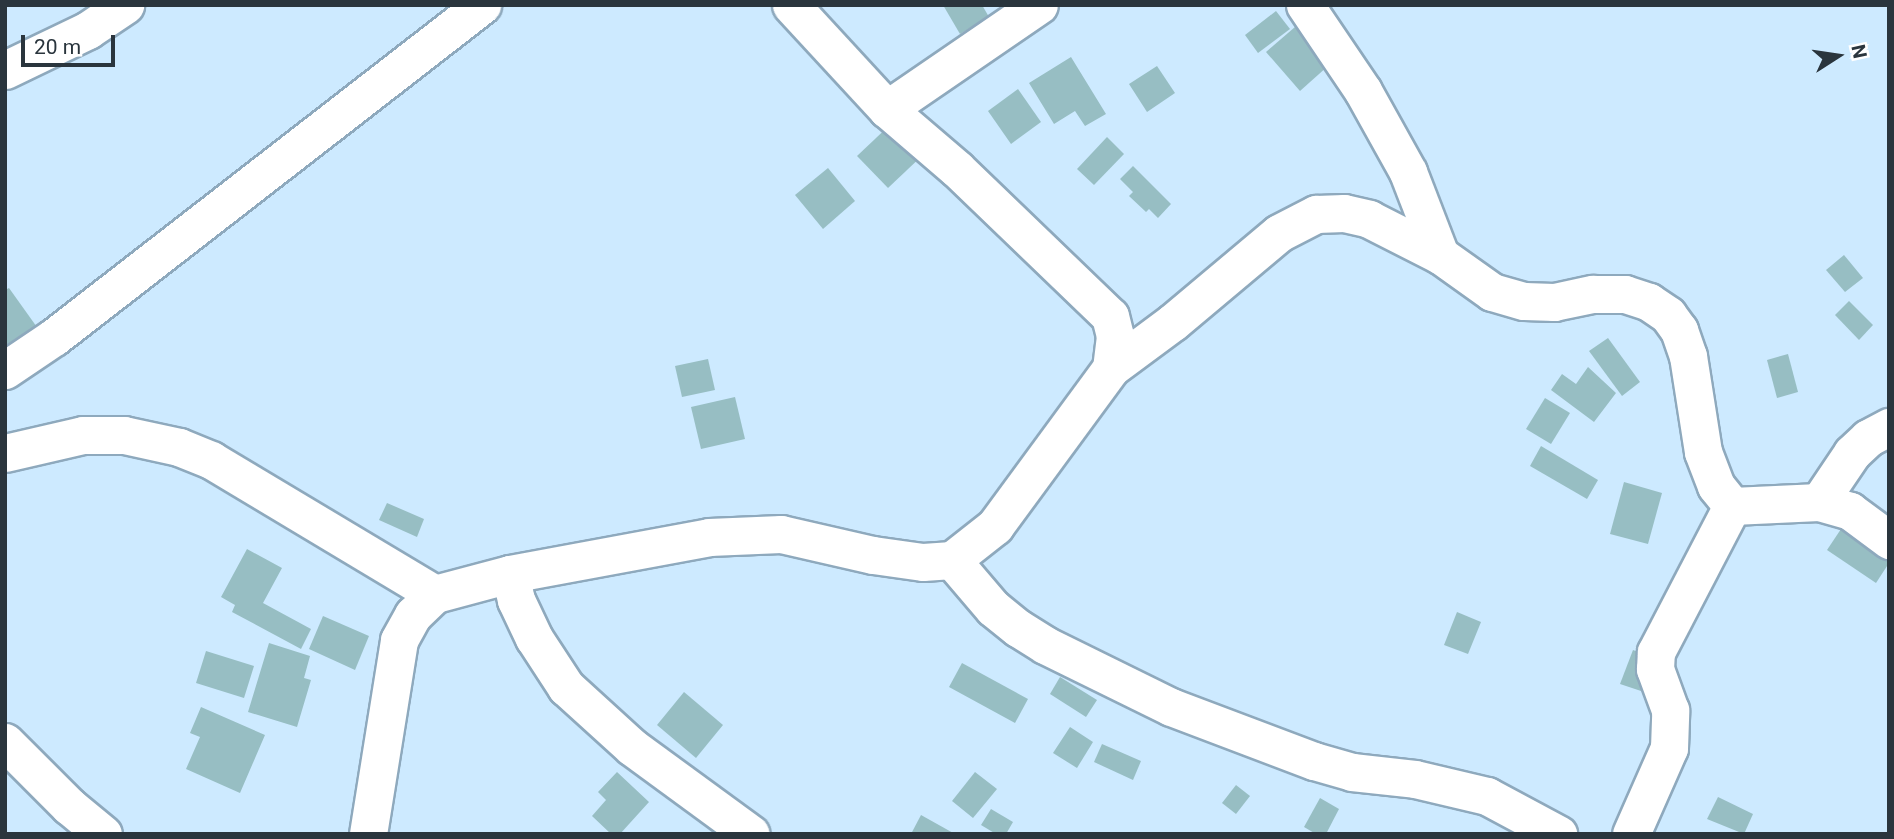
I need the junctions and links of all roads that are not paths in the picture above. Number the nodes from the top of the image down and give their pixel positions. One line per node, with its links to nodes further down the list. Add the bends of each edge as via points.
1 (125, 5): 6 (street, via 88,30)
2 (482, 5): 12 (street, via 95,306)
3 (791, 5): 7 (street)
4 (1039, 5): 7 (street)
5 (1305, 5): 8 (street, via 1363,91 1408,172)
6 (5, 70)
7 (887, 109): 9 (street, via 957,169)
8 (1440, 255): 10 (street, via 1369,219 1344,213 1316,214 1279,233); 16 (street, via 1493,292 1524,301 1625,294 1668,315 1688,356 1703,452 1716,486)
9 (1110, 316): 10 (street, via 1130,324); 11 (street, via 1115,336)
10 (1173, 322): 11 (street)
11 (1111, 369): 18 (street, via 995,526)
12 (5, 370)
13 (1889, 427): 15 (street, via 1852,453)
14 (5, 453): 20 (street, via 83,435 124,435 179,447 211,460)
15 (1819, 502): 16 (street); 17 (street, via 1850,511)
16 (1732, 506): 27 (street, via 1656,652 1655,669 1670,710 1669,748)
17 (1889, 540)
18 (952, 560): 19 (street, via 923,562 769,535 709,537); 22 (street, via 993,608 1018,628 1171,707 1352,772 1447,785)
19 (510, 574): 20 (street); 25 (street, via 516,600 534,638 566,687 632,747)
20 (435, 594): 24 (street, via 413,615 399,640)
21 (5, 742): 23 (street)
22 (1507, 821): 26 (street)
23 (103, 834)
24 (368, 834)
25 (751, 834)
26 (1558, 834)
27 (1631, 834)

